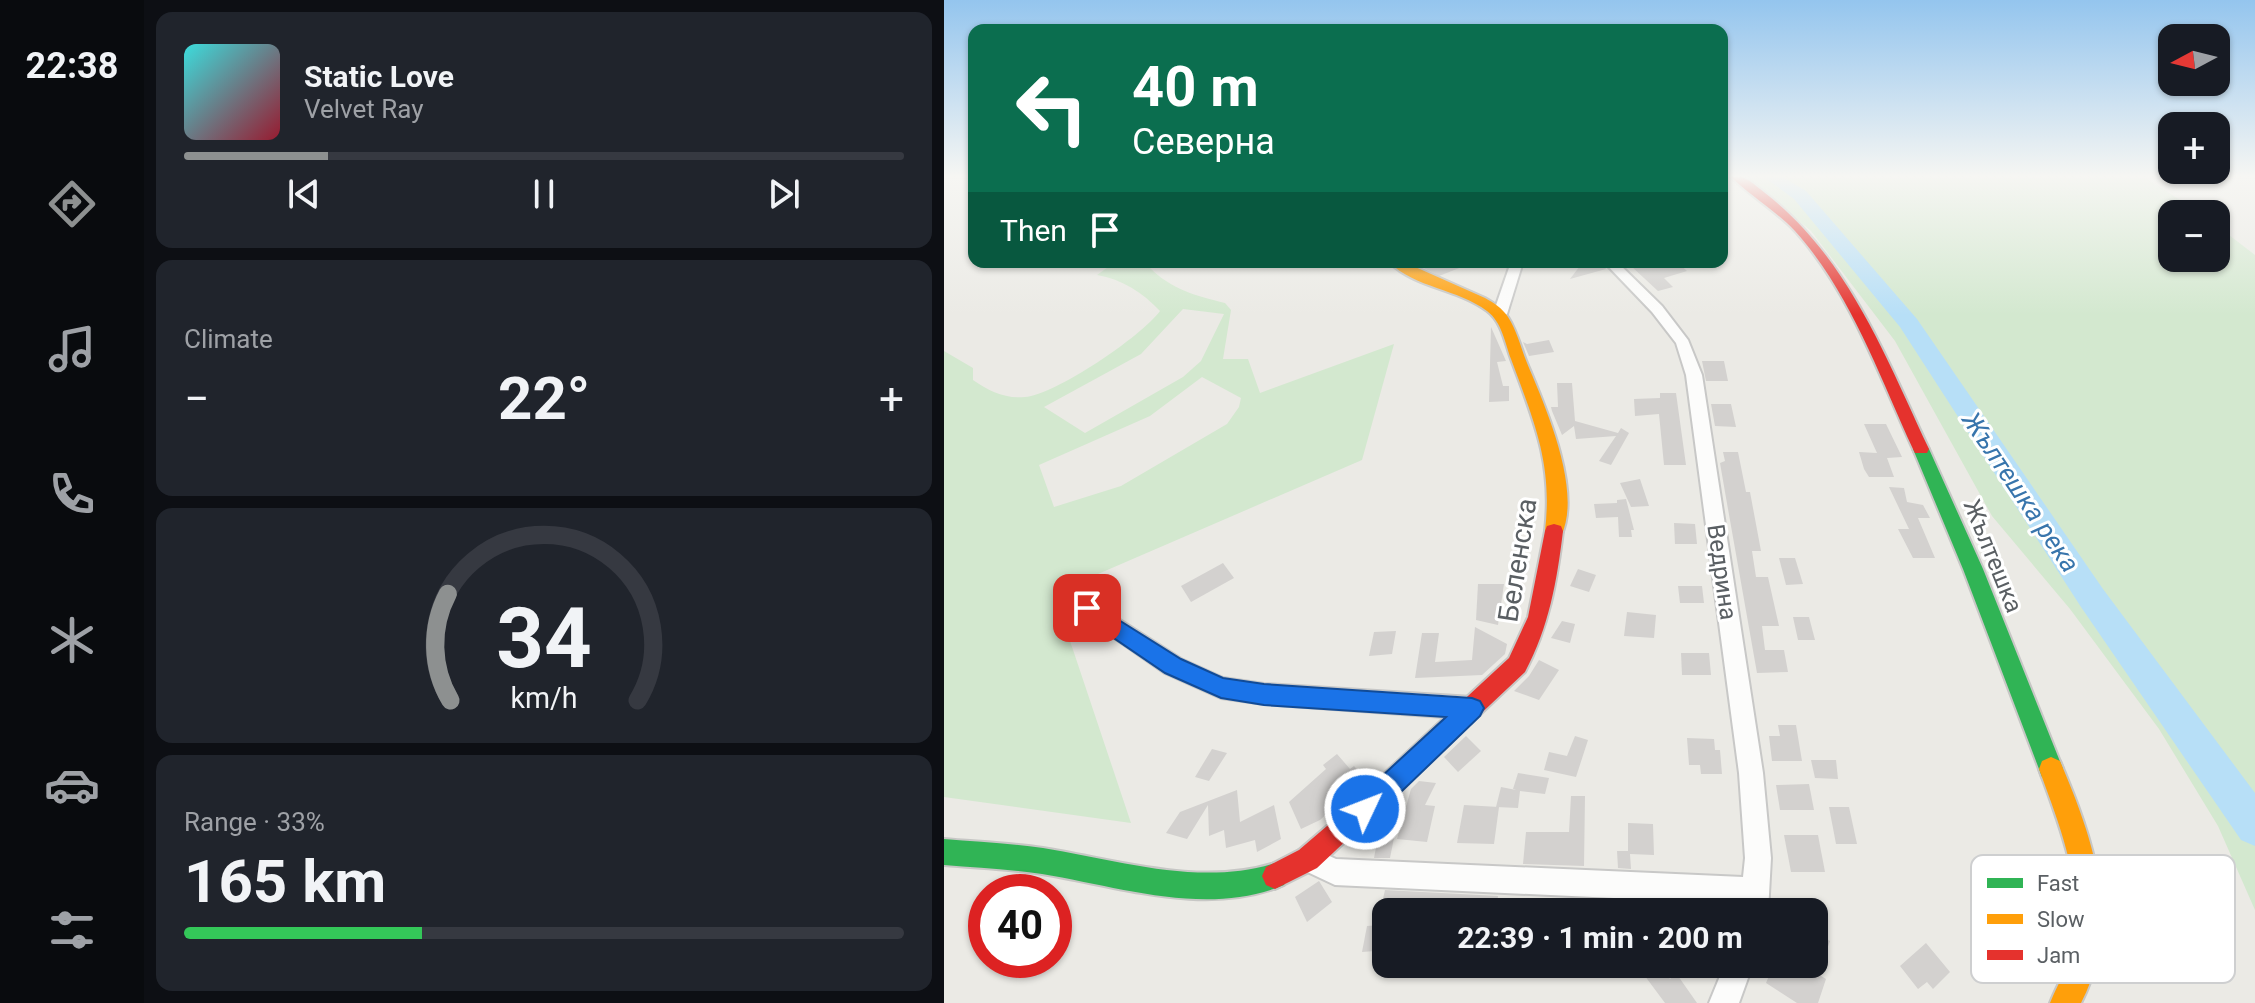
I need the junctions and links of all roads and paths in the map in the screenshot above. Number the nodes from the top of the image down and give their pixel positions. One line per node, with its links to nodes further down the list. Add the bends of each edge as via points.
1 (1794, 222): 9 (main road, Жълтешка, via 1847,301 1966,547)
2 (1404, 268): 5 (main road)
3 (1515, 268): 5 (street)
4 (1616, 268): 12 (street, Ведрина, via 1683,343 1694,375 1751,773)
5 (1500, 314): 7 (main road, Беленска, via 1554,450 1557,514 1533,640 1517,665)
6 (1087, 608): 7 (street, via 1173,666 1221,688)
7 (1472, 708): 10 (main road, Беленска)
8 (944, 852): 10 (main road, Беленска, via 1240,887 1264,882)
9 (2079, 855)
10 (1308, 859): 11 (street, via 1335,872)
11 (1700, 898)
12 (1756, 898)
13 (1734, 978): 15 (street)
14 (2077, 983): 16 (main road, Жълтешка)
15 (1724, 1003)
16 (2065, 1003)

